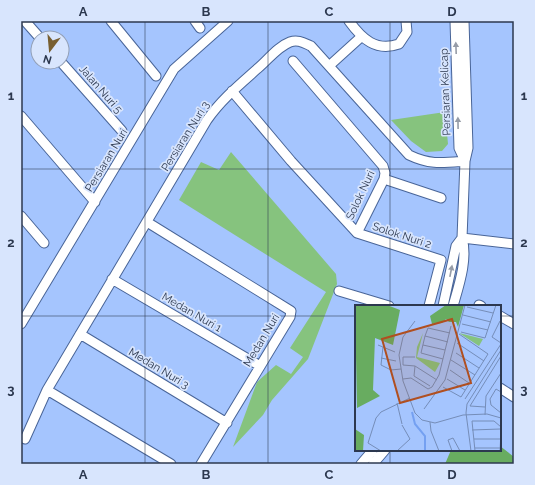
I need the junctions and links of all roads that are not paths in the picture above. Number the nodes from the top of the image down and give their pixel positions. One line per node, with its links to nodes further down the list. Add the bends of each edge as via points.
1 (25, 21): 8 (street)
2 (111, 21): 13 (street)
3 (228, 21): 20 (street, Persiaran Nuri, via 174,69)
4 (349, 21): 9 (street)
5 (406, 21): 9 (street, via 407,32 399,44 382,47 373,45)
6 (455, 21): 17 (street, Persiaran Kelicap, one-way to 6, via 459,148)
7 (464, 21): 17 (street, Persiaran Kelicap, via 468,148)
8 (33, 30)
9 (361, 37): 11 (street)
10 (293, 61): 18 (street, Solok Nuri, via 382,166)
11 (329, 66): 14 (street, Persiaran Nuri 3, via 311,46 300,41 291,42 277,50); 17 (street, Persiaran Nuri 3, via 409,156 424,162)
12 (68, 70): 16 (street, Jalan Nuri 5)
13 (156, 76)
14 (232, 91): 22 (street, Persiaran Nuri 3, via 207,120); 23 (street, Solok Nuri)
15 (21, 116): 20 (street)
16 (122, 131)
17 (465, 161): 24 (street, Persiaran Kelicap)
18 (384, 179): 19 (street); 23 (street, Solok Nuri)
19 (441, 198)
20 (95, 202): 34 (street, Persiaran Nuri)
21 (21, 216): 25 (street)
22 (147, 222): 27 (street, Persiaran Nuri 3); 37 (street, Medan Nuri, via 291,311 290,317)
23 (356, 233): 30 (street, Solok Nuri 2, via 441,260)
24 (462, 238): 26 (street); 31 (street, Persiaran Kelicap, one-way to 24, via 456,246); 32 (street, Persiaran Kelicap, via 465,248)
25 (44, 243)
26 (514, 244)
27 (112, 280): 36 (street, Persiaran Nuri 3); 37 (street, Medan Nuri 1)
28 (339, 291): 29 (street)
29 (386, 305)
30 (429, 305)
31 (443, 305)
32 (453, 305)
33 (501, 317): 35 (street)
34 (21, 324)
35 (514, 324)
36 (80, 334): 39 (street, Persiaran Nuri 3); 41 (street, Medan Nuri 3)
37 (260, 366): 41 (street, Medan Nuri)
38 (501, 389): 40 (street)
39 (47, 390): 42 (street, Persiaran Nuri 3); 45 (street)
40 (514, 397)
41 (227, 423): 46 (street, Medan Nuri)
42 (25, 439)
43 (372, 451): 47 (street)
44 (385, 451): 48 (street)
45 (171, 464)
46 (201, 464)
47 (361, 464)
48 (373, 464)

